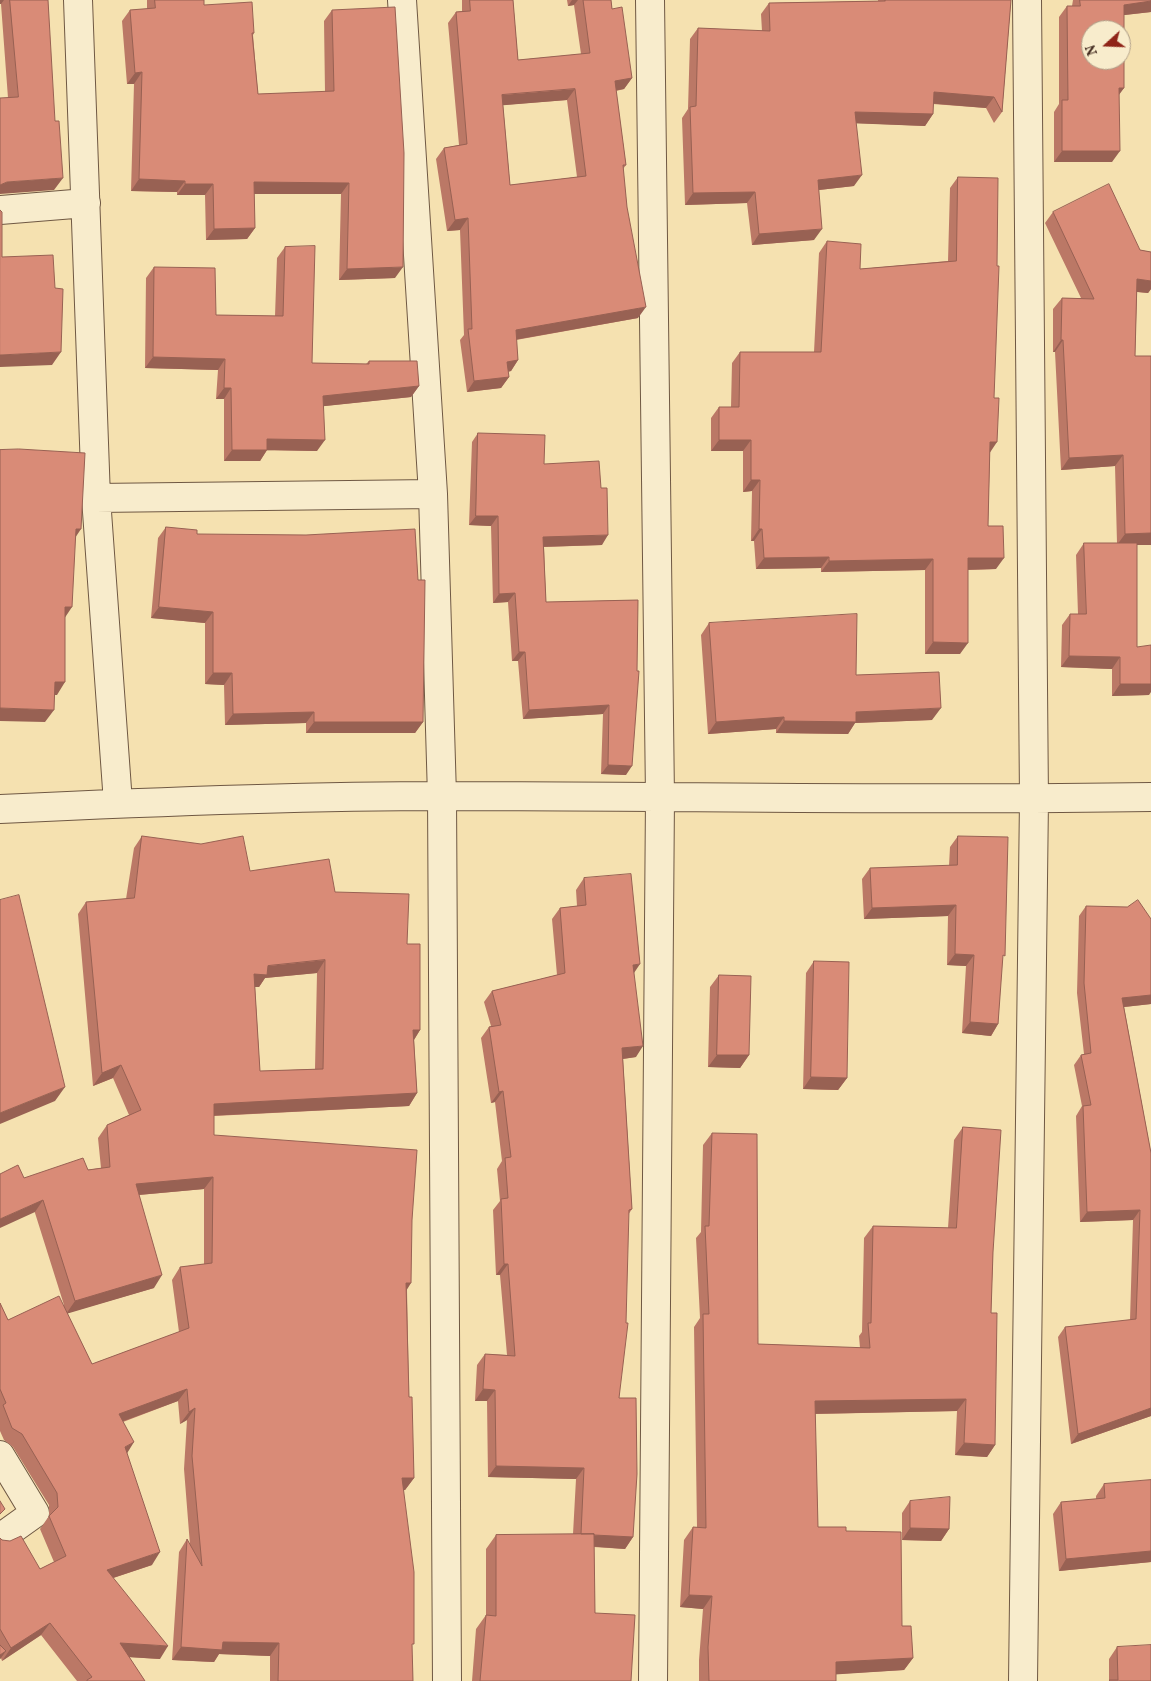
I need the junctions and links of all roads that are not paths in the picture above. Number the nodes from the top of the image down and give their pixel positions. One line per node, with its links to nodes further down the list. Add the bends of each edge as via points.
1 (78, 0): 5 (street)
2 (402, 0): 7 (street)
3 (650, 0): 10 (street)
4 (1026, 0): 12 (street)
5 (86, 204): 6 (street); 8 (street)
6 (0, 210)
7 (433, 494): 8 (street); 9 (street)
8 (96, 498): 13 (street)
9 (442, 796): 10 (street); 13 (street); 17 (street)
10 (660, 797): 12 (street); 18 (street)
11 (1151, 797): 12 (street)
12 (1034, 799): 19 (street)
13 (118, 803): 14 (street)
14 (0, 809)
15 (0, 1455): 16 (street, via 35,1513)
16 (0, 1538)
17 (447, 1681)
18 (653, 1681)
19 (1023, 1681)

